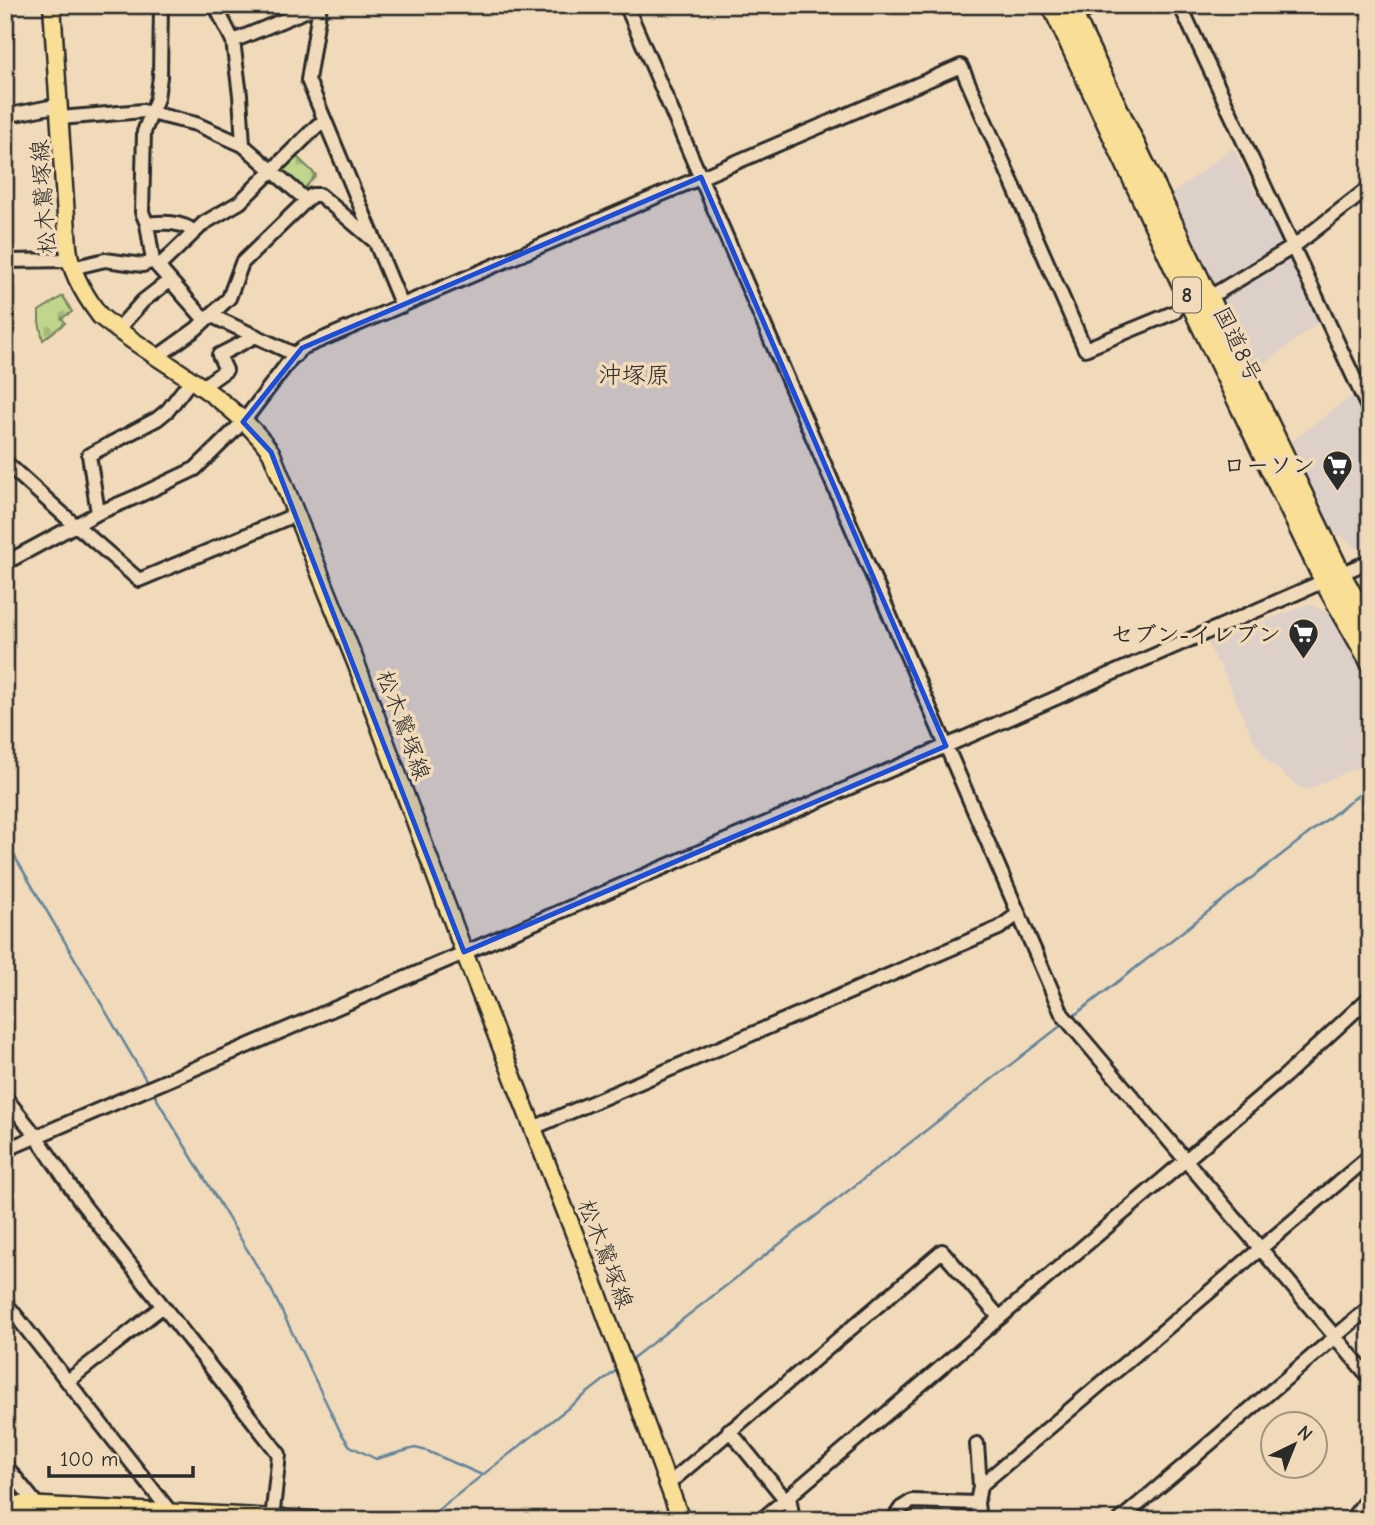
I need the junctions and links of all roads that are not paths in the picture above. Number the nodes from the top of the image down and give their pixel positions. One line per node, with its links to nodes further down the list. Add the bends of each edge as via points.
1 (52, 5): 11 (main road, 松木鷲塚線)
2 (162, 5): 12 (street, via 160,77)
3 (215, 5): 10 (street)
4 (320, 5): 10 (street); 14 (street, via 308,80)
5 (626, 5): 17 (street)
6 (1052, 5): 45 (highway, 国道8号 / 8, via 1197,316)
7 (1096, 5): 9 (street)
8 (1180, 5): 23 (street)
9 (1070, 11): 45 (highway, 国道8号 / 8)
10 (233, 41): 15 (street)
11 (60, 112): 12 (street); 13 (street); 25 (main road, 松木鷲塚線)
12 (151, 114): 15 (street, via 196,124); 20 (street, via 144,132 142,177 142,212)
13 (5, 116)
14 (325, 122): 16 (street); 22 (street)
15 (243, 145): 16 (street)
16 (272, 170): 19 (street); 21 (street, via 240,202)
17 (701, 177): 29 (street); 30 (street, via 961,66 1085,349); 48 (street)
18 (1370, 187): 23 (street)
19 (306, 200): 22 (street, via 320,195); 31 (street, via 242,263 229,298)
20 (147, 224): 21 (street, via 166,222); 26 (street)
21 (195, 232): 26 (street)
22 (373, 240): 29 (street)
23 (1293, 247): 28 (street); 37 (street)
24 (5, 261): 25 (street)
25 (71, 264): 26 (street, via 106,260); 32 (main road, 松木鷲塚線, via 100,316)
26 (156, 264): 27 (street)
27 (170, 280): 31 (street); 32 (street)
28 (1218, 292)
29 (402, 306): 34 (street, via 313,343)
30 (1175, 312)
31 (208, 317): 33 (street); 35 (street)
32 (117, 330): 35 (main road, 松木鷲塚線)
33 (256, 336): 34 (street); 36 (street, via 219,355 226,370)
34 (296, 355): 38 (street)
35 (157, 357): 36 (main road, 松木鷲塚線)
36 (196, 383): 38 (main road, 松木鷲塚線); 40 (street, via 157,419 89,455)
37 (1370, 412)
38 (243, 422): 40 (street, via 195,468); 41 (main road, 松木鷲塚線, via 271,452)
39 (5, 462): 42 (street)
40 (98, 513): 42 (street)
41 (297, 514): 42 (street, via 139,580); 50 (main road, 松木鷲塚線)
42 (77, 526): 44 (street)
43 (1370, 561): 45 (street)
44 (5, 563)
45 (1333, 579): 46 (highway, 国道8号 / 8); 47 (highway, 国道8号 / 8); 48 (street)
46 (1370, 628)
47 (1370, 661)
48 (946, 746): 49 (street); 50 (street)
49 (1018, 914): 53 (street, via 999,928); 56 (street, via 1062,1014)
50 (464, 952): 53 (main road, 松木鷲塚線); 54 (street)
51 (1370, 997): 56 (street)
52 (5, 1097): 54 (street)
53 (533, 1128): 69 (main road, 松木鷲塚線)
54 (36, 1136): 55 (street); 60 (street)
55 (5, 1150)
56 (1186, 1160): 58 (street); 62 (street)
57 (1367, 1163): 58 (street)
58 (1260, 1251): 63 (street); 70 (street)
59 (5, 1302): 65 (street)
60 (163, 1306): 65 (street); 77 (street, via 279,1454)
61 (1370, 1307): 63 (street)
62 (999, 1317): 66 (street, via 942,1251); 72 (street)
63 (1335, 1336): 64 (street); 84 (street)
64 (1370, 1378)
65 (68, 1381): 76 (street)
66 (729, 1430): 69 (street); 72 (street)
67 (977, 1444): 70 (street)
68 (5, 1465): 75 (street)
69 (667, 1485): 81 (main road, 松木鷲塚線)
70 (980, 1486): 73 (street)
71 (1370, 1495): 85 (street)
72 (786, 1498): 82 (street); 83 (street)
73 (977, 1503): 78 (street, via 912,1500); 79 (street)
74 (5, 1504): 75 (main road)
75 (38, 1506): 76 (main road)
76 (172, 1514): 77 (main road)
77 (272, 1519): 80 (main road)
78 (895, 1519)
79 (980, 1519)
80 (316, 1520)
81 (681, 1520)
82 (761, 1520)
83 (793, 1520)
84 (1120, 1520)
85 (1351, 1520)

